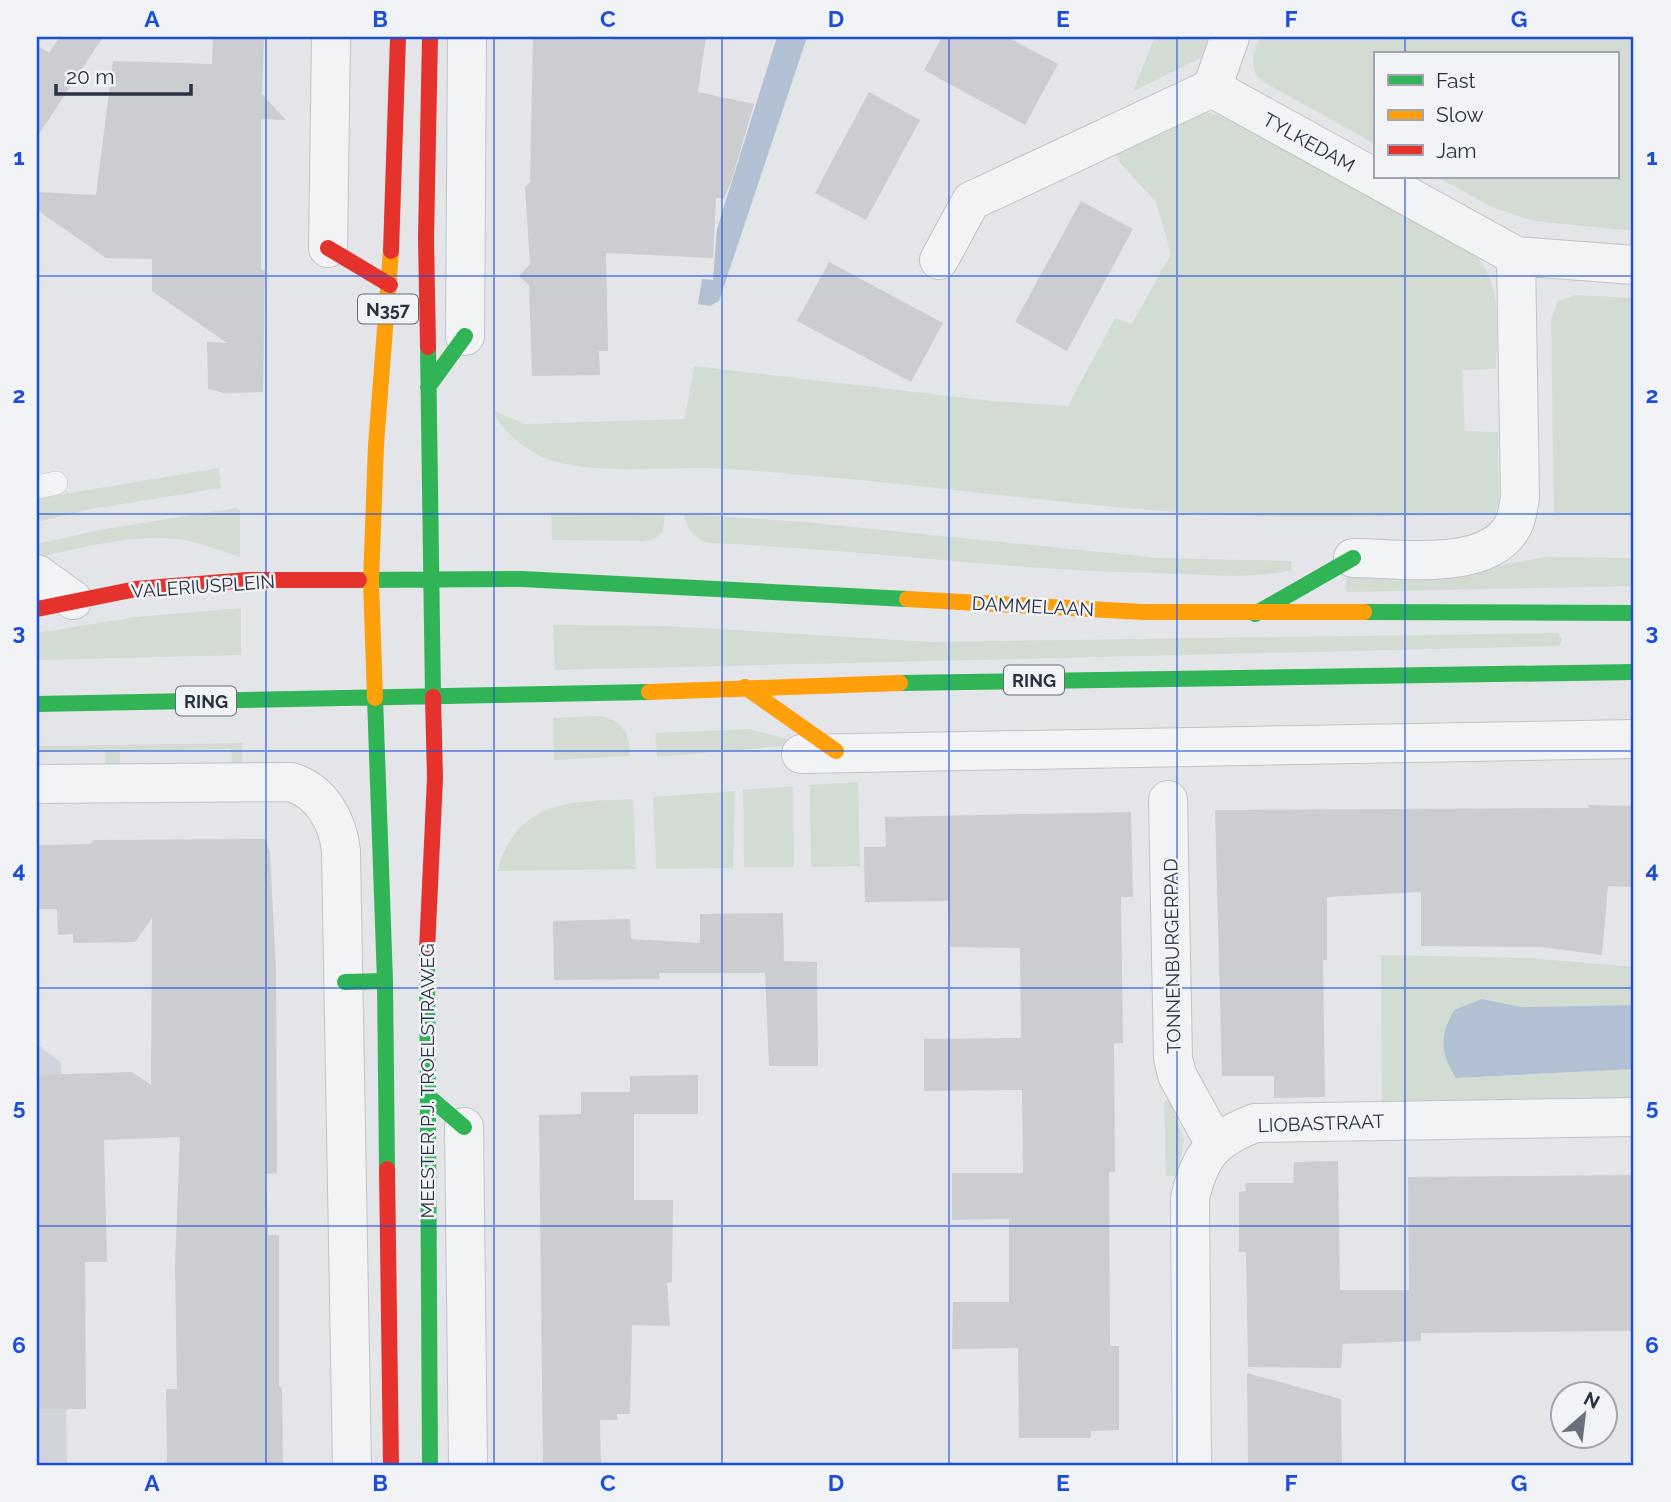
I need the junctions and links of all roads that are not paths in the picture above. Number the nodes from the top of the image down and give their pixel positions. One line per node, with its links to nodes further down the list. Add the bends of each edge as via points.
1 (331, 37): 9 (street)
2 (398, 37): 13 (main road, N357)
3 (430, 37): 15 (main road, N357)
4 (467, 37): 14 (street)
5 (1230, 37): 6 (street)
6 (1212, 88): 7 (street, TYLKEDAM); 11 (street, via 971,201)
7 (1374, 178)
8 (1375, 178): 10 (street, TYLKEDAM)
9 (328, 248): 13 (main road)
10 (1516, 256): 12 (street); 16 (street, via 1520,498 1513,527 1494,548 1471,556)
11 (939, 260)
12 (1634, 265)
13 (390, 285): 19 (main road, N357, via 376,445)
14 (465, 336): 15 (main road)
15 (428, 387): 18 (main road, N357)
16 (1353, 558): 22 (main road)
17 (37, 574): 20 (street)
18 (432, 580): 19 (main road, VALERIUSPLEIN); 22 (main road, DAMMELAAN, via 563,580); 25 (main road, N357)
19 (371, 581): 20 (main road, VALERIUSPLEIN, via 248,580 136,589); 26 (main road, N357)
20 (55, 604)
21 (1634, 613): 22 (main road, DAMMELAAN)
22 (1254, 614)
23 (1634, 672): 24 (main road, RING)
24 (745, 687): 25 (main road, RING); 29 (main road)
25 (433, 697): 26 (main road, RING); 34 (main road, MEESTER P.J. TROELSTRAWEG)
26 (375, 698): 27 (main road, RING); 32 (main road, MEESTER P.J. TROELSTRAWEG)
27 (37, 704)
28 (1634, 738): 29 (street)
29 (818, 752)
30 (37, 784): 33 (street, via 275,781 304,786 325,807 337,829)
31 (1168, 800): 37 (street, TONNENBURGERPAD, via 1173,1058)
32 (385, 981): 33 (main road); 39 (main road, MEESTER P.J. TROELSTRAWEG)
33 (345, 982): 38 (street)
34 (428, 1096): 36 (main road); 40 (main road, MEESTER P.J. TROELSTRAWEG)
35 (1634, 1116): 37 (street, LIOBASTRAAT, via 1255,1124)
36 (464, 1127): 41 (street, MEESTER P.J. TROELSTRAWEG)
37 (1215, 1144): 42 (street, via 1196,1173 1190,1198)
38 (352, 1465)
39 (391, 1465)
40 (430, 1465)
41 (468, 1465)
42 (1192, 1465)

